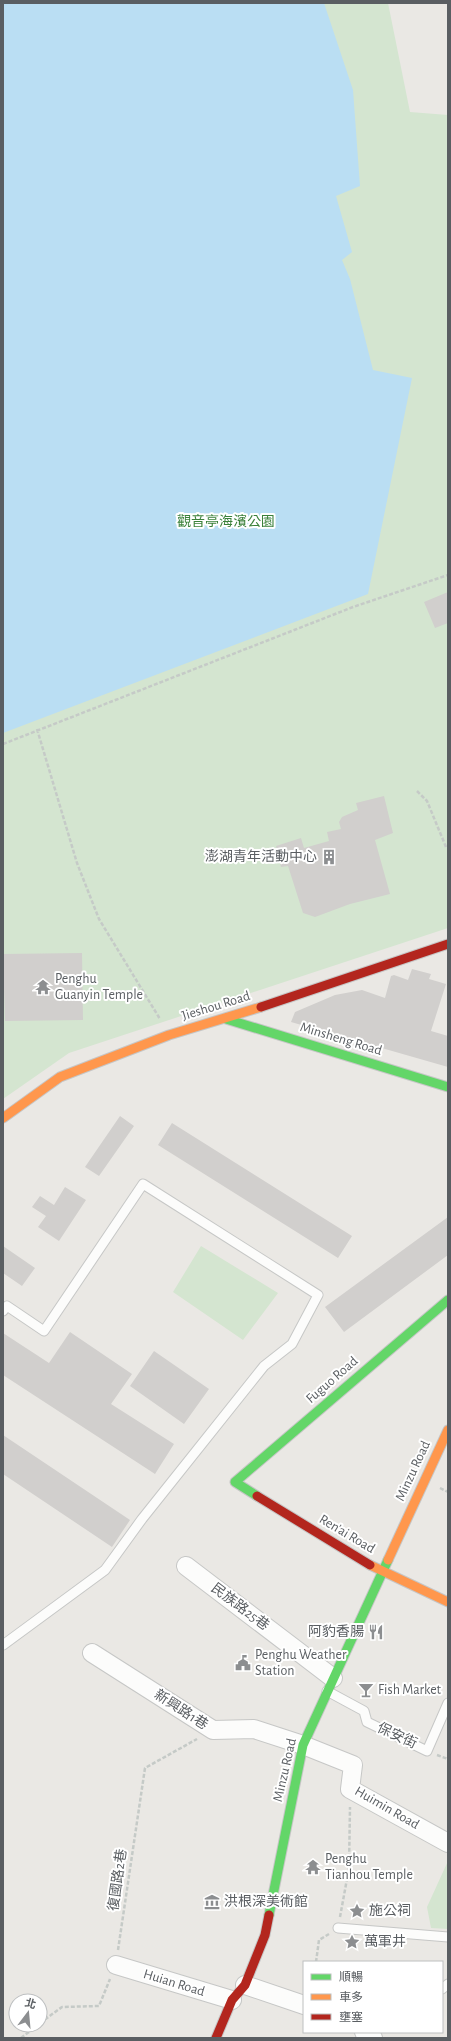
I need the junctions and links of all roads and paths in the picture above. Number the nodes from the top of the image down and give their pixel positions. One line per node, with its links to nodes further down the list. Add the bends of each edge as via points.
1 (448, 575): 2 (path, via 353,607)
2 (37, 729): 3 (path); 8 (path, via 77,863 99,919)
3 (3, 744)
4 (416, 791): 5 (path, via 427,801)
5 (446, 847)
6 (448, 944): 7 (street, Jieshou Road)
7 (226, 1019): 8 (street, Jieshou Road); 9 (street, Minsheng Road)
8 (169, 1035): 10 (street, Jieshou Road, via 60,1077)
9 (448, 1087)
10 (3, 1118)
11 (448, 1300): 14 (street, Fuguo Road)
12 (3, 1311): 18 (lane, via 7,1306 44,1331 143,1184 318,1295 292,1344 264,1366 142,1519 105,1570)
13 (448, 1430): 16 (street, Minzu Road)
14 (235, 1482): 16 (street, Ren'ai Road)
15 (186, 1566): 20 (street, 民族路25巷)
16 (382, 1572): 17 (street, Ren'ai Road); 20 (street, Minzu Road)
17 (448, 1602)
18 (3, 1646)
19 (92, 1652): 22 (street, 新興路1巷)
20 (330, 1684): 21 (lane, 保安街, via 364,1711 367,1722 427,1751); 23 (street, Minzu Road)
21 (448, 1703)
22 (213, 1730): 23 (street, 新興路1巷, via 254,1730); 29 (path, 復國路2巷, via 145,1768)
23 (303, 1745): 24 (street, Huimin Road, via 353,1765); 30 (street, Minzu Road, via 265,1935)
24 (350, 1789): 25 (street, Huimin Road); 26 (path, via 349,1868)
25 (448, 1843)
26 (338, 1928): 27 (lane); 28 (path, via 319,1940)
27 (448, 1937)
28 (316, 1961)
29 (116, 1965): 31 (street, Huian Road); 33 (path, 復國路2巷, via 99,2006 62,2007)
30 (245, 1985): 31 (street, Minzu Road); 32 (street)
31 (232, 2000): 34 (street, Minzu Road)
32 (303, 2005)
33 (48, 2017)
34 (216, 2038)

